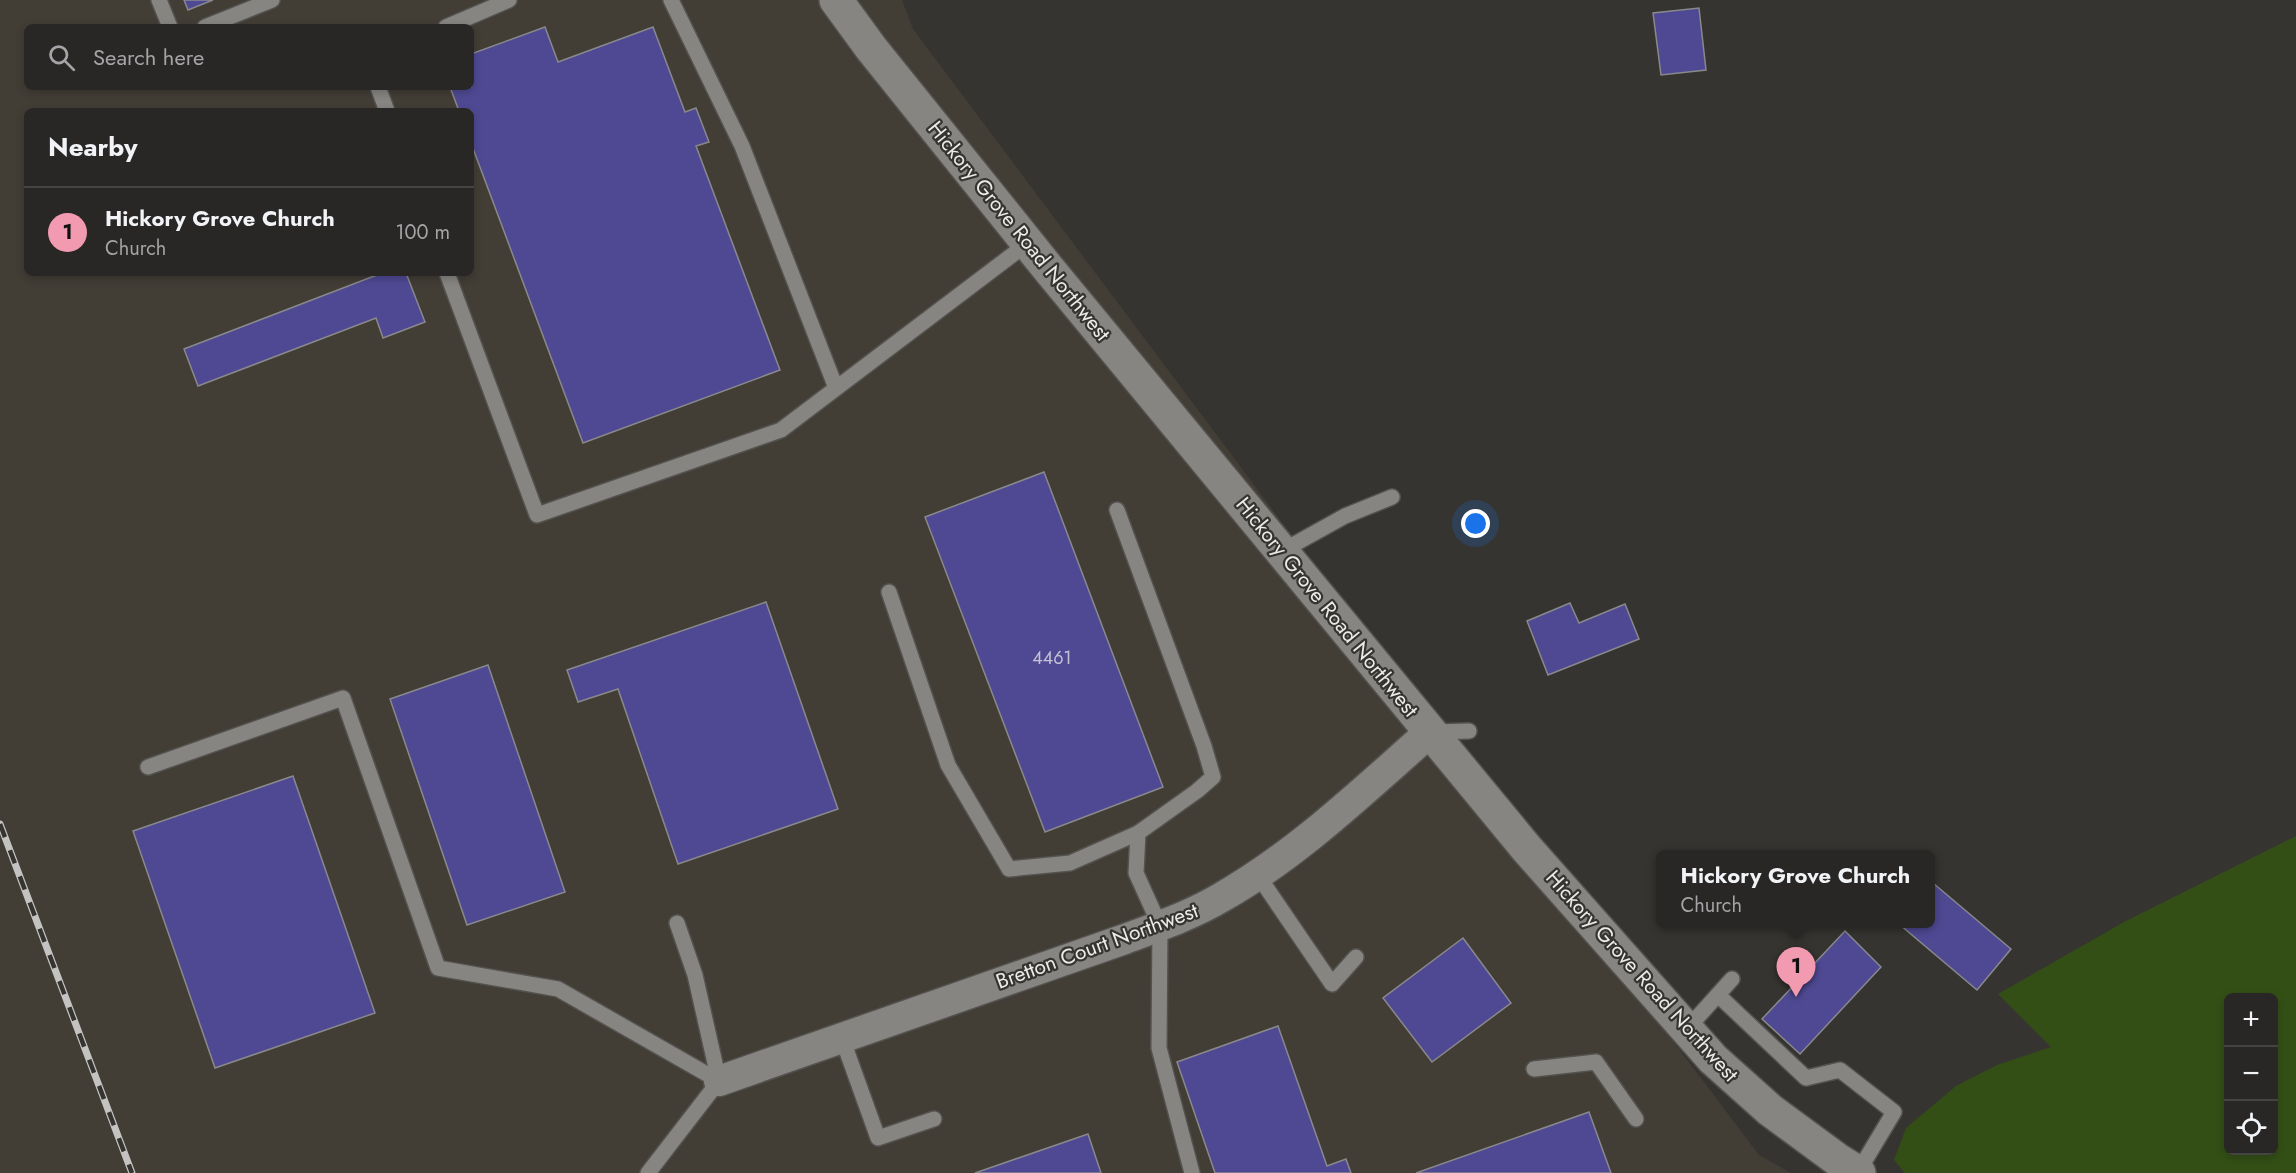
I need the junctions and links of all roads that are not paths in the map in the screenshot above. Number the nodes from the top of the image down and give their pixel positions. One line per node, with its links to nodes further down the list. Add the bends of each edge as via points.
1 (159, 0): 6 (lane)
2 (272, 0): 7 (lane)
3 (509, 0): 8 (lane)
4 (671, 0): 13 (lane, via 742,146)
5 (836, 0): 11 (street, Hickory Grove Road Northwest)
6 (169, 24)
7 (213, 24)
8 (453, 24)
9 (379, 90): 10 (lane)
10 (386, 108)
11 (1028, 243): 13 (lane); 16 (street, Hickory Grove Road Northwest)
12 (448, 276): 13 (lane, via 537,515 781,430)
13 (836, 388)
14 (1392, 497): 16 (lane, via 1345,516)
15 (1117, 510): 21 (lane, via 1213,777)
16 (1282, 551): 19 (street, Hickory Grove Road Northwest)
17 (889, 592): 21 (lane, via 948,765 1009,869 1070,862)
18 (1469, 731): 19 (lane)
19 (1430, 732): 22 (street, Bretton Court Northwest, via 1334,817); 28 (street, Hickory Grove Road Northwest)
20 (148, 767): 31 (lane, via 343,698 438,968 558,989)
21 (1138, 833): 24 (lane, via 1136,873)
22 (1257, 874): 24 (street, Bretton Court Northwest, via 1220,898); 25 (lane, via 1332,984)
23 (677, 923): 31 (lane, via 695,975)
24 (1160, 926): 29 (street, Bretton Court Northwest); 35 (lane, via 1159,1048)
25 (1356, 957)
26 (1732, 980): 27 (lane)
27 (1718, 995): 28 (lane); 36 (lane, via 1806,1078 1840,1070 1894,1112)
28 (1686, 1030): 36 (street, Hickory Grove Road Northwest, via 1770,1110)
29 (842, 1038): 31 (street, Bretton Court Northwest); 32 (lane, via 878,1138)
30 (1534, 1069): 33 (lane, via 1596,1062)
31 (719, 1081): 34 (lane)
32 (934, 1119)
33 (1636, 1119)
34 (648, 1173)
35 (1192, 1173)
36 (1859, 1173)

